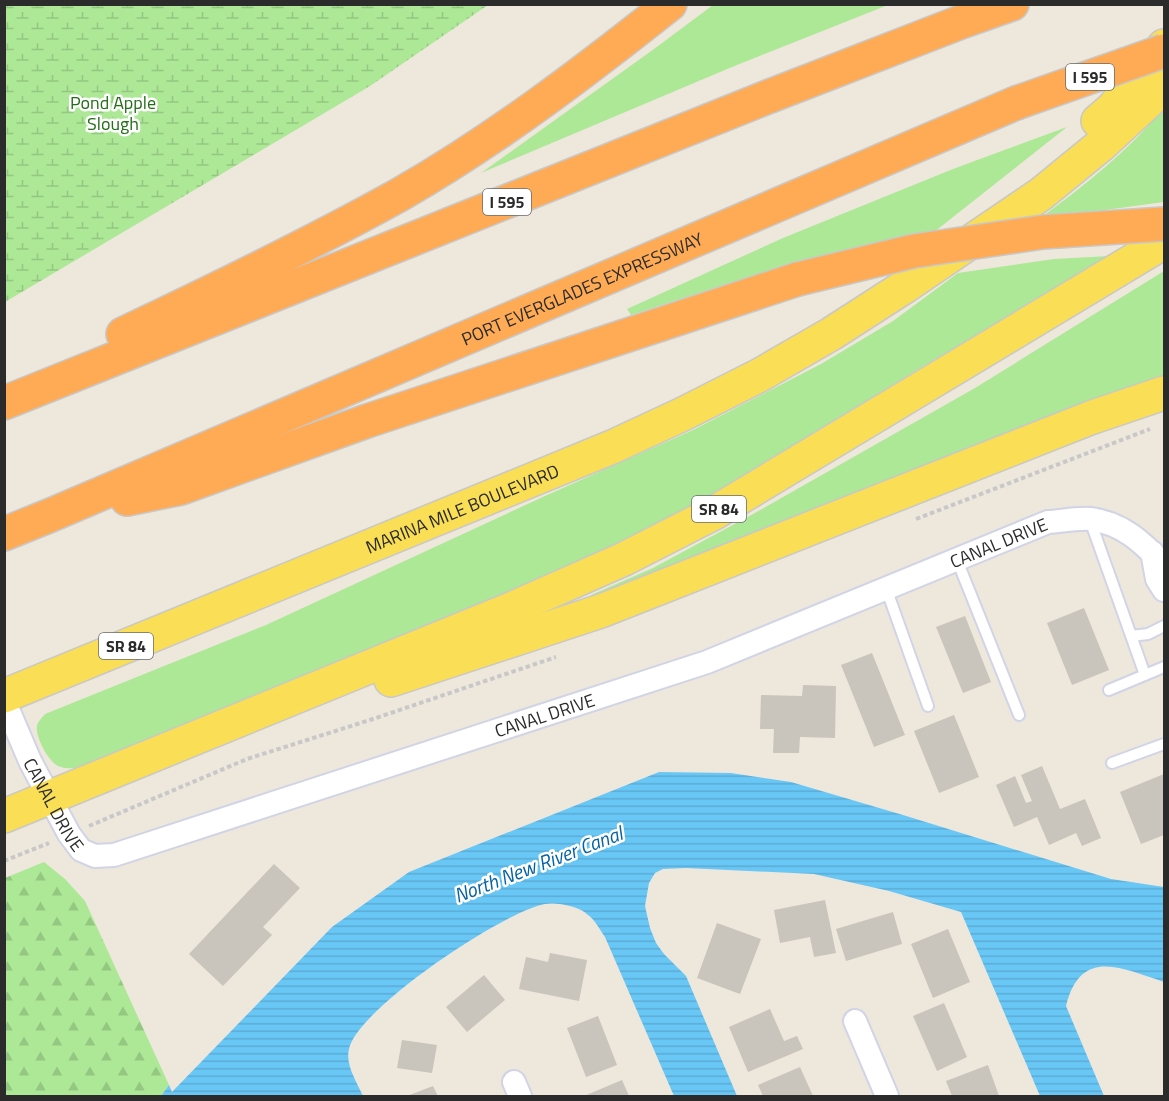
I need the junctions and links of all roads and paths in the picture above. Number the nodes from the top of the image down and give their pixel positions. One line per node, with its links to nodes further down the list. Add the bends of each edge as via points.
1 (670, 4): 9 (highway, via 506,128 399,195)
2 (1012, 4): 11 (highway, I 595, via 765,98)
3 (1164, 46): 8 (main road, via 1112,109)
4 (1164, 51): 12 (highway, PORT EVERGLADES EXPRESSWAY / I 595, bridge, via 1016,103)
5 (1164, 87): 8 (main road, SR 84, via 1101,146 1041,194)
6 (1164, 224): 12 (highway, bridge, via 1043,232 914,251 798,279 181,488)
7 (1164, 242): 27 (main road, SR 84, via 714,513 512,609)
8 (904, 287): 24 (main road, MARINA MILE BOULEVARD / SR 84, via 760,375 612,447)
9 (4, 391)
10 (1164, 393): 27 (main road, via 1090,418 601,611 367,687)
11 (4, 403)
12 (51, 515): 14 (highway, PORT EVERGLADES EXPRESSWAY / I 595)
13 (1090, 519): 15 (street, CANAL DRIVE, via 1116,525); 16 (street, CANAL DRIVE, via 1048,522); 20 (lane)
14 (4, 534)
15 (1160, 556): 18 (street, CANAL DRIVE, via 1157,579)
16 (957, 560): 17 (street, CANAL DRIVE); 26 (lane)
17 (886, 588): 25 (lane); 32 (street, CANAL DRIVE, via 707,662 114,855 95,856 81,850)
18 (1164, 590)
19 (1164, 626): 20 (lane, via 1148,634)
20 (1131, 636): 22 (lane)
21 (1164, 667): 22 (lane)
22 (1145, 675): 23 (lane)
23 (1109, 690)
24 (4, 698): 30 (street, CANAL DRIVE)
25 (928, 706)
26 (1019, 715)
27 (244, 718): 30 (main road, SR 84)
28 (1164, 744): 29 (lane)
29 (1112, 763)
30 (49, 797): 31 (main road, SR 84); 32 (street, CANAL DRIVE)
31 (4, 816)
32 (69, 834): 33 (path)
33 (4, 861)
34 (855, 1021): 35 (street)
35 (887, 1096)

